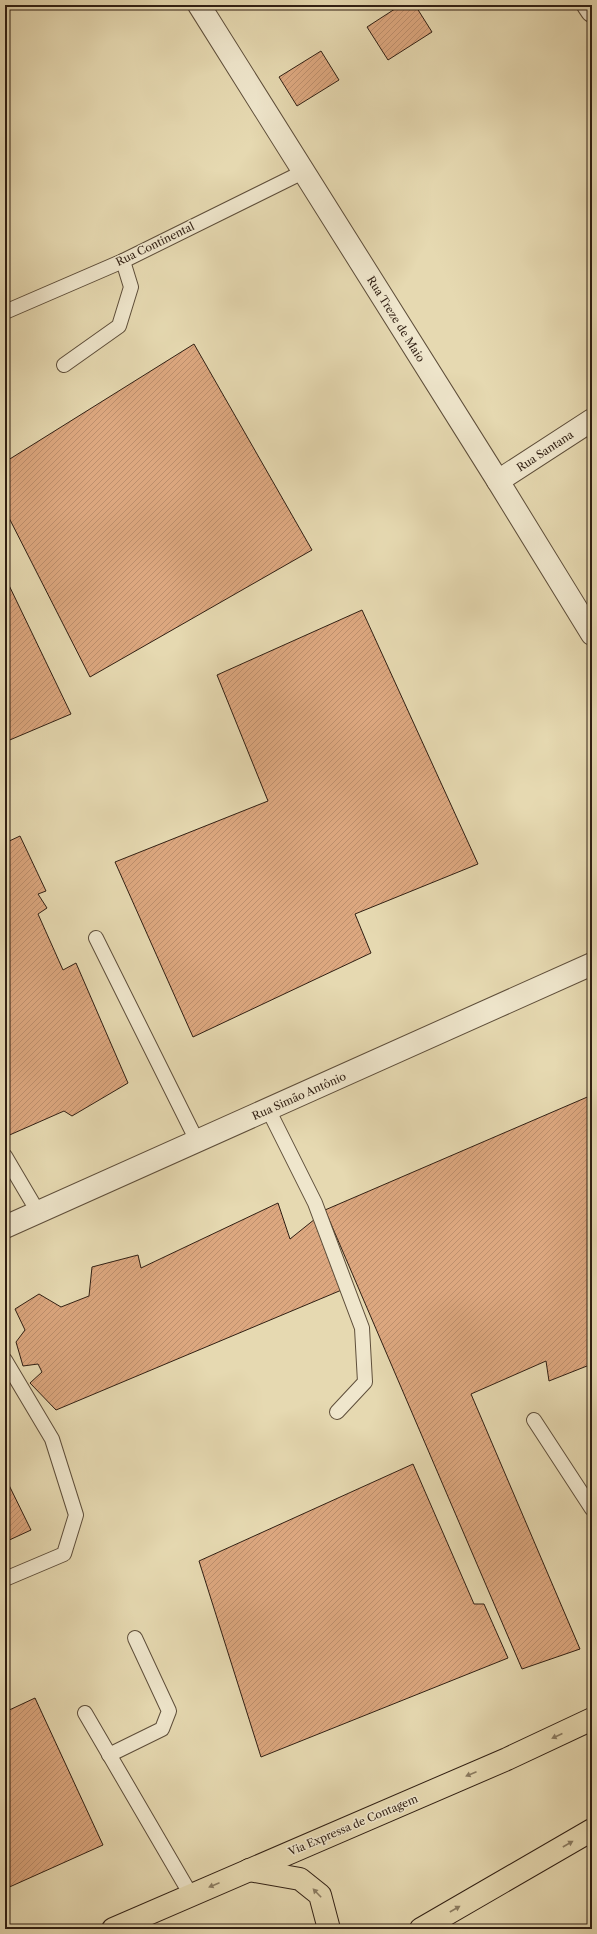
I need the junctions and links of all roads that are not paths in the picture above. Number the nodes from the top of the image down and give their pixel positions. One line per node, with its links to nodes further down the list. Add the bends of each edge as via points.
1 (199, 5): 4 (street, Rua Treze de Maio)
2 (588, 5): 3 (street)
3 (592, 11)
4 (303, 172): 5 (lane, Rua Continental); 9 (street, Rua Treze de Maio)
5 (123, 261): 6 (lane, Rua Continental); 7 (lane, via 131,287 119,326)
6 (5, 312)
7 (64, 365)
8 (592, 420): 9 (street, Rua Santana)
9 (498, 481): 10 (street, Rua Treze de Maio)
10 (592, 634)
11 (96, 938): 14 (lane)
12 (592, 964): 13 (street, Rua Simão Antônio)
13 (268, 1109): 14 (street, Rua Simão Antônio); 19 (lane, via 315,1203 362,1328 365,1382)
14 (197, 1141): 16 (street, Rua Simão Antônio)
15 (5, 1156): 16 (lane)
16 (38, 1212): 17 (street, Rua Simão Antônio)
17 (5, 1227)
18 (5, 1360): 22 (lane, via 52,1439 76,1515 64,1554)
19 (337, 1412)
20 (534, 1420): 21 (lane)
21 (592, 1509)
22 (5, 1579)
23 (136, 1638): 26 (lane, via 169,1711 162,1729)
24 (85, 1713): 26 (lane)
25 (592, 1719): 28 (highway, Via Expressa de Contagem, one-way to 28, via 507,1759)
26 (109, 1755): 29 (lane)
27 (592, 1830): 32 (highway, one-way to 27)
28 (250, 1870): 29 (highway, Via Expressa de Contagem, one-way to 29); 31 (highway, one-way to 28, via 320,1895 300,1879)
29 (191, 1895): 30 (highway, Via Expressa de Contagem)
30 (112, 1929)
31 (330, 1929)
32 (421, 1929)

